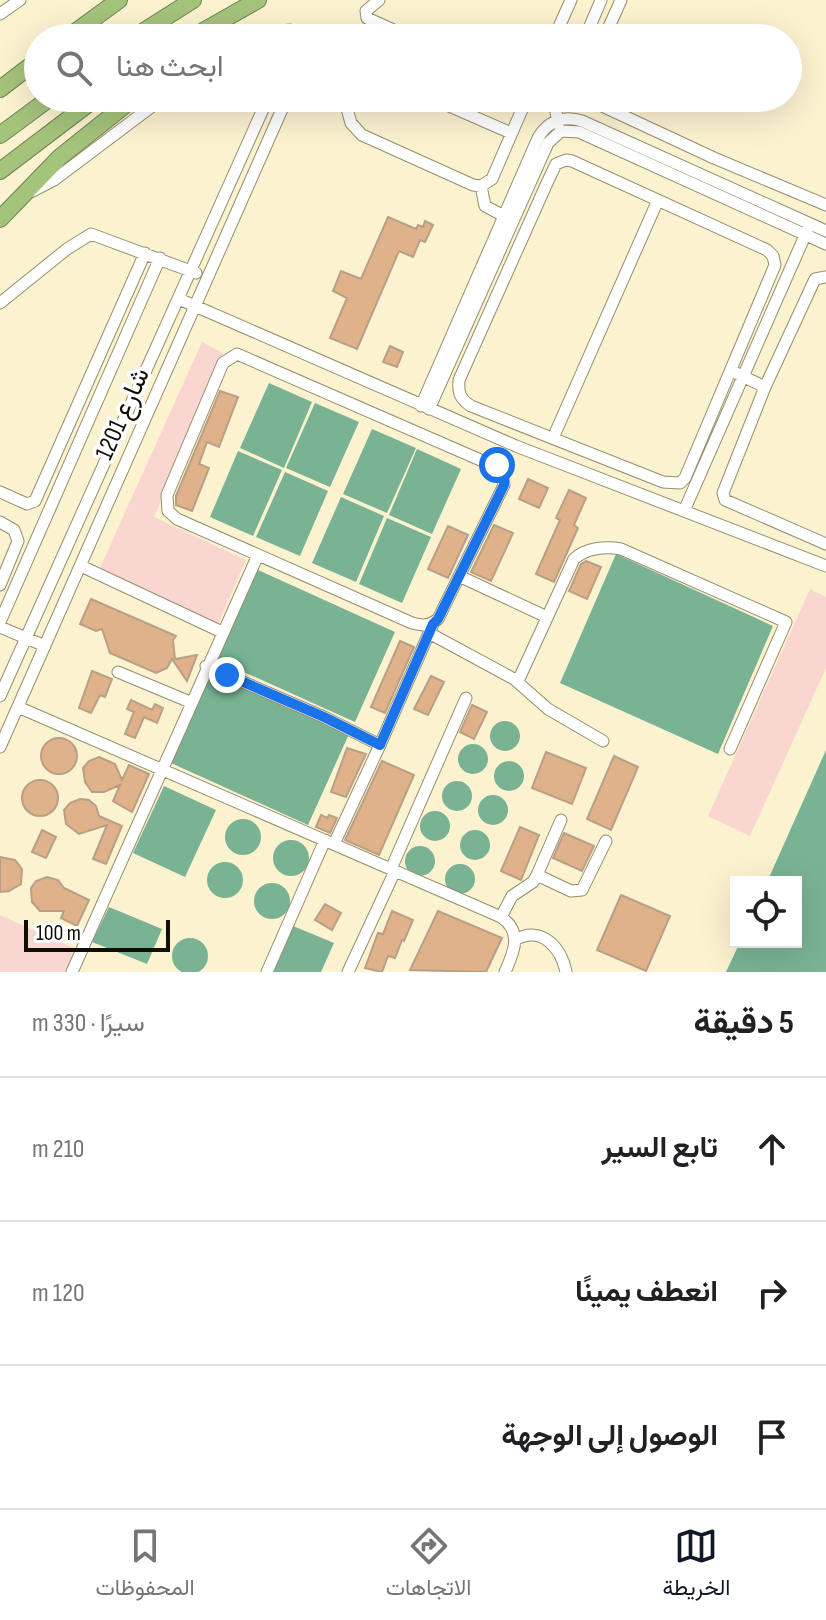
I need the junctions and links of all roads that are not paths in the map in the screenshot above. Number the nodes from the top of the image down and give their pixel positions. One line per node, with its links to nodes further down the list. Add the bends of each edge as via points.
1 (20, 0): 9 (street)
2 (119, 0): 10 (highway)
3 (193, 0): 11 (highway)
4 (379, 0): 14 (street, via 366,11 367,18)
5 (571, 0): 15 (street)
6 (601, 0): 16 (street)
7 (621, 0): 17 (street)
8 (254, 2): 12 (highway); 13 (highway)
9 (0, 14)
10 (86, 24)
11 (155, 24)
12 (216, 24)
13 (230, 24)
14 (380, 24)
15 (560, 24)
16 (591, 24)
17 (610, 24)
18 (24, 72): 19 (highway)
19 (3, 91)
20 (31, 112): 33 (highway)
21 (78, 112): 34 (highway)
22 (116, 112): 36 (highway, via 60,157)
23 (144, 112): 36 (street, via 54,180)
24 (262, 112): 46 (street, شارع 1201)
25 (281, 112): 48 (street, شارع 1201)
26 (348, 112): 35 (street, via 362,135)
27 (463, 112): 32 (street)
28 (521, 112): 32 (street)
29 (559, 112): 31 (street)
30 (615, 112): 38 (street)
31 (559, 125): 39 (street, via 542,131); 41 (street); 54 (street)
32 (511, 133): 35 (street, via 492,179)
33 (0, 135)
34 (0, 171)
35 (481, 186): 39 (street, via 485,206)
36 (25, 194): 40 (highway)
37 (658, 200): 52 (street, via 773,256 775,265); 55 (street); 55 (street, via 572,161 556,164 459,380 464,401)
38 (826, 205)
39 (504, 216): 54 (street)
40 (0, 219)
41 (808, 229): 42 (street); 43 (street); 52 (street)
42 (826, 231)
43 (826, 244)
44 (145, 253): 45 (street); 50 (street, via 86,235); 58 (street, via 35,501 27,504)
45 (160, 258): 46 (street); 70 (street)
46 (191, 271): 48 (street); 49 (street, شارع 1201)
47 (826, 277): 53 (street, via 815,279)
48 (207, 278): 51 (street, شارع 1201)
49 (179, 299): 51 (street); 73 (street, شارع 1201)
50 (0, 303)
51 (195, 306): 54 (street); 65 (street, شارع 1201)
52 (738, 374): 53 (street); 56 (street, via 680,483 663,482); 59 (street)
53 (765, 387): 61 (street, via 723,493 725,500)
54 (425, 408): 57 (street)
55 (553, 438): 56 (street)
56 (608, 460): 57 (street)
57 (600, 479): 59 (street)
58 (0, 492)
59 (684, 511): 63 (street)
60 (0, 522): 68 (street, via 14,530 18,541)
61 (799, 532): 62 (street); 63 (street)
62 (826, 544)
63 (792, 553): 66 (street)
64 (258, 555): 67 (street, via 177,519 166,506 223,363 237,354 501,469 504,485); 71 (street); 72 (street)
65 (81, 566): 72 (street); 74 (street, شارع 1201)
66 (826, 566)
67 (459, 576): 69 (street); 71 (street)
68 (0, 585)
69 (547, 617): 77 (street); 85 (street, via 574,559 609,547 786,622)
70 (0, 624): 73 (street)
71 (431, 628): 77 (street); 83 (street)
72 (222, 632): 75 (street)
73 (27, 638): 74 (street); 78 (street, شارع 1201)
74 (45, 646): 81 (street, شارع 1201)
75 (206, 666): 80 (street); 83 (street)
76 (118, 672): 80 (street)
77 (518, 681): 82 (street, via 548,709)
78 (0, 696)
79 (466, 698): 90 (street)
80 (190, 702): 86 (street)
81 (18, 707): 84 (street, شارع 1201); 86 (street)
82 (603, 741)
83 (380, 745): 89 (street)
84 (0, 747)
85 (730, 749)
86 (160, 769): 89 (street); 94 (street)
87 (561, 820): 91 (street)
88 (606, 841): 91 (street, via 582,890 571,891)
89 (329, 842): 90 (street); 95 (street)
90 (393, 870): 92 (street); 96 (street)
91 (537, 875): 92 (street, via 512,896)
92 (501, 917): 93 (street)
93 (515, 940): 97 (street); 98 (street, via 532,934 547,939)
94 (72, 972)
95 (267, 972)
96 (348, 972)
97 (505, 972)
98 (566, 972)

